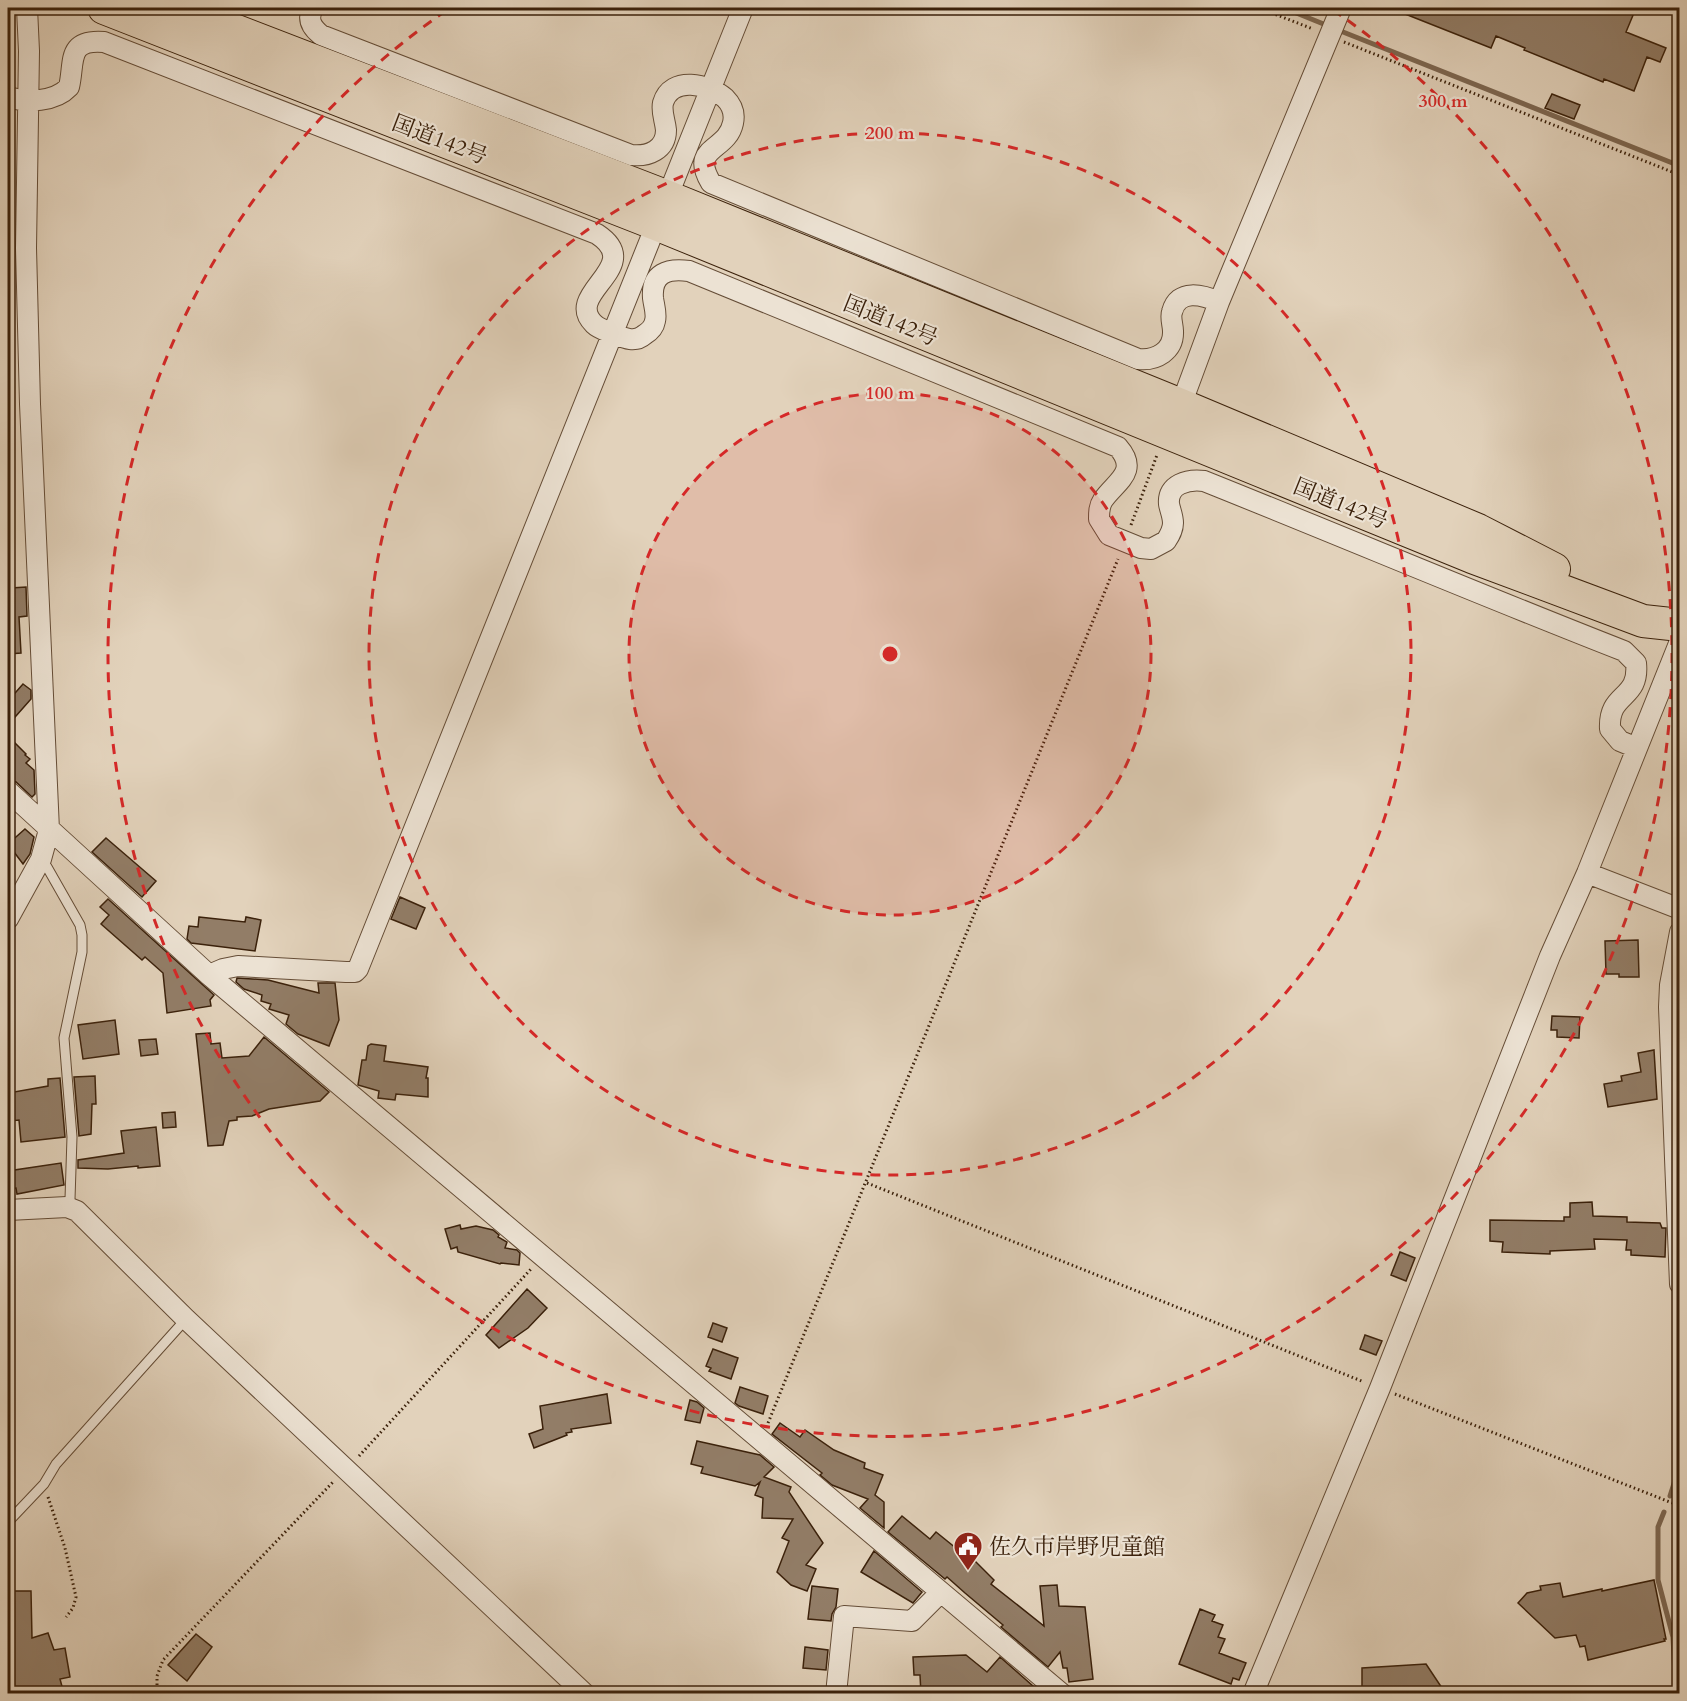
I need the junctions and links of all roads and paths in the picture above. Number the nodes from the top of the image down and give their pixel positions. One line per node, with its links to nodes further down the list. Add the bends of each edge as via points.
1 (27, 8): 12 (street)
2 (104, 8): 14 (highway, 国道142号)
3 (177, 8): 9 (highway, 国道142号)
4 (313, 8): 9 (street, via 313,28)
5 (743, 8): 10 (street)
6 (1259, 8): 8 (path)
7 (1341, 8): 8 (street)
8 (1330, 36): 13 (path); 15 (street)
9 (331, 53): 10 (street, via 641,156 656,151 662,144 662,110 667,94 675,87 687,85); 14 (highway, 国道142号)
10 (710, 89): 14 (street); 15 (street, via 725,98 734,113 730,133 708,151 704,163 711,183 720,189 1138,359 1150,361 1163,355 1173,334 1172,313 1177,302 1188,295 1199,295)
11 (8, 97): 12 (street)
12 (29, 99): 16 (street, via 55,98 64,93 69,87 75,53 86,43 105,42 597,234 606,240 614,257 609,273 590,294 588,313 592,322); 23 (street, via 26,248 30,404)
13 (1680, 175)
14 (662, 211): 16 (street); 17 (highway, 国道142号)
15 (1220, 302): 17 (street)
16 (612, 333): 18 (street, via 639,339 652,329 655,283 667,271 689,271 722,284 1118,447 1126,461 1124,478 1102,501 1099,519 1109,536); 29 (street, via 357,969 346,972 238,966)
17 (1175, 418): 18 (path, via 1154,460); 19 (highway, 国道142号, via 1478,530 1564,574)
18 (1125, 542): 21 (street, via 1151,549 1167,541 1173,524 1170,495 1182,482 1203,481 1236,494 1624,651 1636,663 1636,681 1611,712 1610,729 1620,741); 30 (path)
19 (1680, 624)
20 (1680, 641): 21 (street)
21 (1637, 748): 25 (street)
22 (8, 791): 23 (street)
23 (49, 830): 24 (street); 29 (street)
24 (41, 859): 27 (street); 31 (lane, via 82,935 64,1038 72,1137)
25 (1587, 873): 26 (street); 35 (street, via 1550,956)
26 (1680, 909)
27 (8, 919)
28 (1680, 932): 33 (street, via 1669,1006)
29 (208, 975): 36 (street)
30 (867, 1183): 35 (path); 36 (path)
31 (67, 1207): 32 (street); 34 (street, via 77,1211)
32 (8, 1210)
33 (1680, 1284)
34 (186, 1319): 37 (lane, via 56,1464); 42 (street)
35 (1380, 1388): 38 (path); 45 (street)
36 (761, 1442): 40 (street)
37 (44, 1484): 39 (lane); 41 (path, via 76,1598)
38 (1680, 1506)
39 (8, 1522)
40 (941, 1592): 43 (street, via 912,1621 844,1616); 44 (street)
41 (66, 1617)
42 (585, 1694)
43 (836, 1694)
44 (1062, 1694)
45 (1253, 1694)

